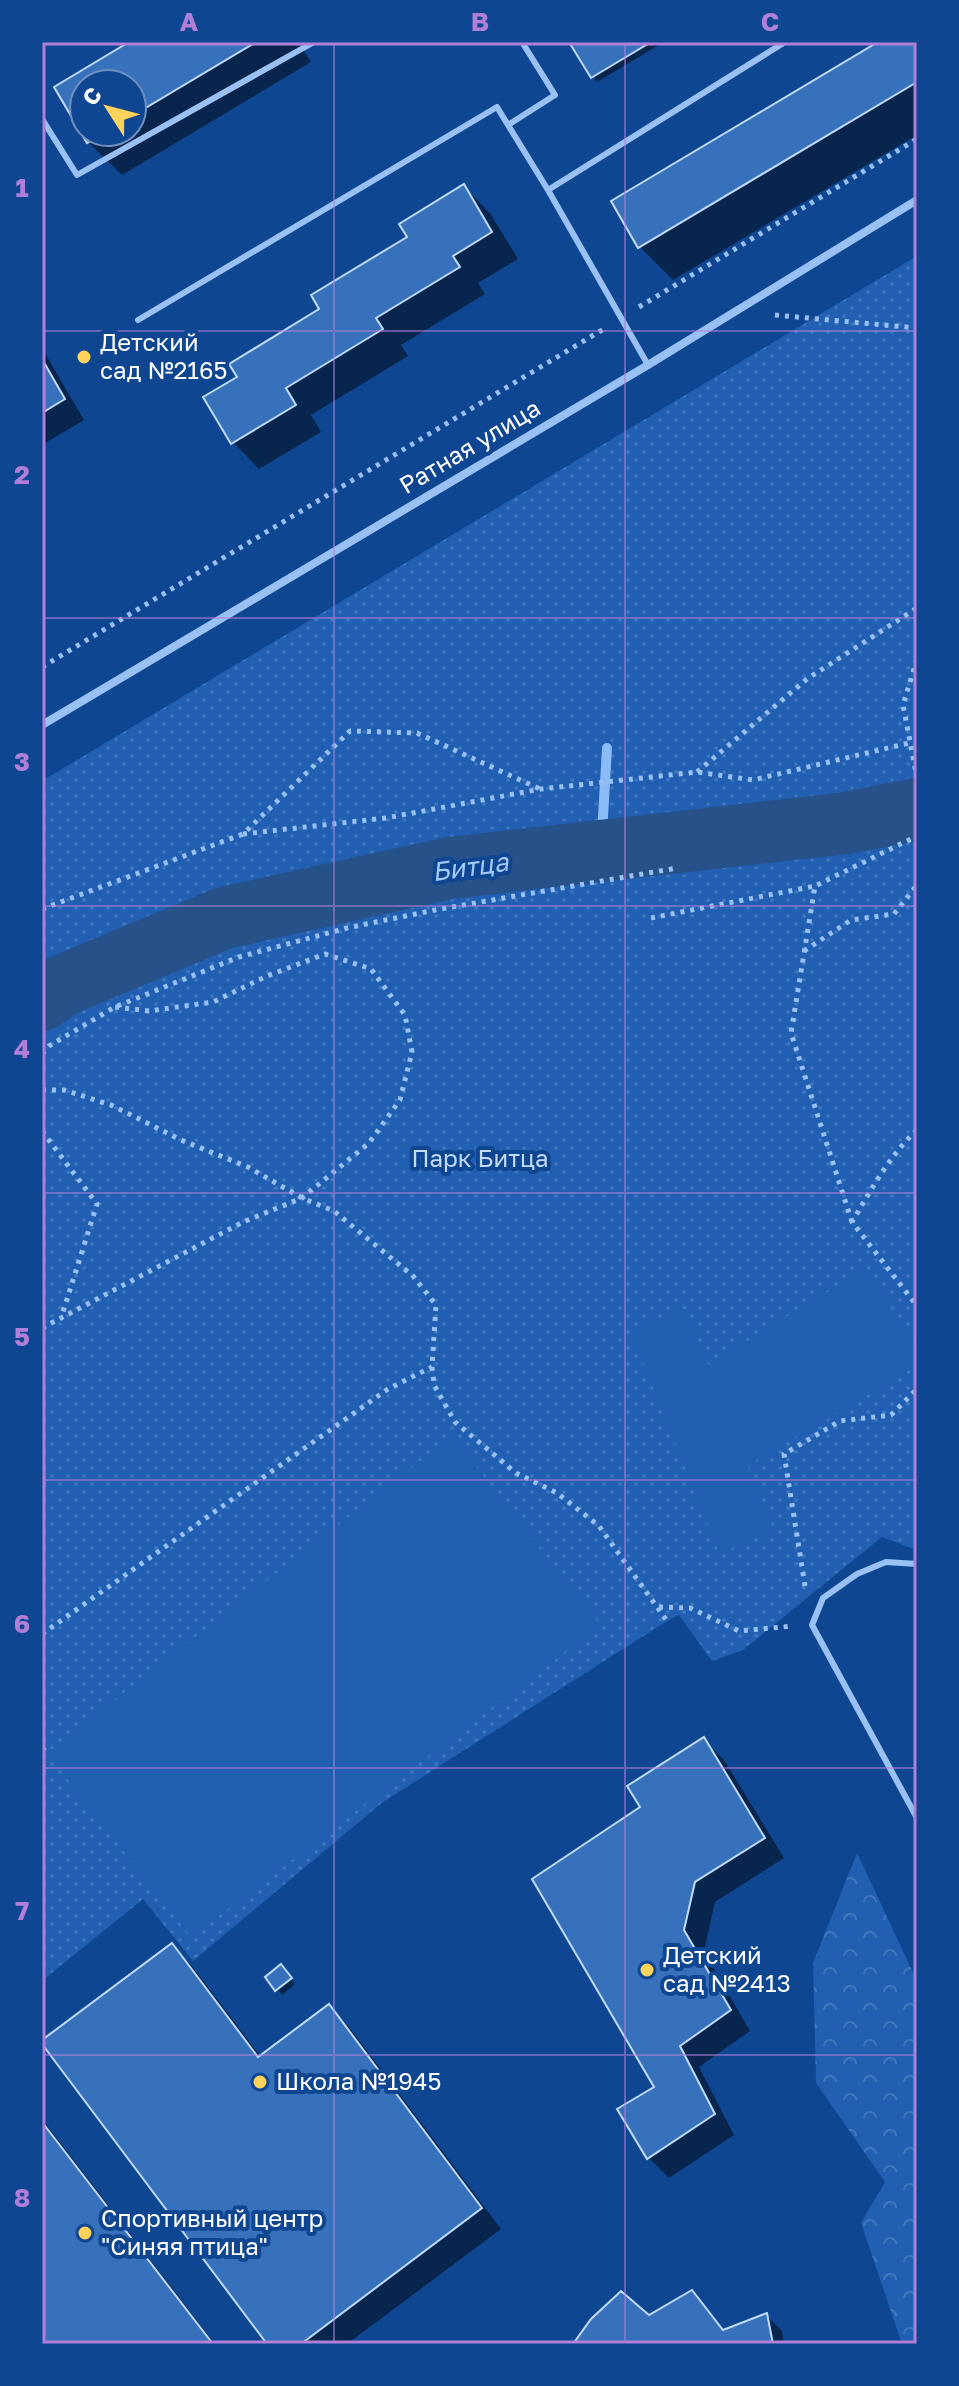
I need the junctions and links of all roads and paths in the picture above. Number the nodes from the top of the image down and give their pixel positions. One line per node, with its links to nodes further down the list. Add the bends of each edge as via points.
1 (314, 42): 4 (lane, via 77,175)
2 (522, 42): 5 (lane, via 555,95)
3 (785, 42): 7 (lane)
4 (42, 119)
5 (508, 125): 7 (lane); 11 (lane, via 497,107)
6 (917, 139): 10 (path)
7 (548, 190): 10 (lane)
8 (917, 200): 13 (street, Ратная улица)
9 (775, 315): 12 (path)
10 (621, 318): 13 (lane); 16 (path)
11 (138, 320)
12 (917, 328)
13 (648, 365): 17 (street, Ратная улица)
14 (917, 608): 19 (path, via 807,679)
15 (917, 659): 18 (path, via 903,705)
16 (42, 667)
17 (42, 725)
18 (909, 743): 19 (path, via 753,780); 20 (path)
19 (697, 772): 21 (path)
20 (917, 778)
21 (541, 789): 22 (path, via 386,818); 22 (path, via 417,733 350,731)
22 (243, 834): 27 (path)
23 (917, 836): 26 (path)
24 (677, 868): 30 (path, via 347,928 239,957)
25 (917, 885): 29 (path, via 894,914 851,920)
26 (815, 886): 28 (path); 29 (path)
27 (42, 909)
28 (651, 918)
29 (803, 951): 36 (path, via 791,1033)
30 (115, 1007): 31 (path); 35 (path, via 149,1011 213,1002 325,954 371,969 405,1015 412,1052 400,1100 369,1143)
31 (42, 1054)
32 (42, 1090): 35 (path, via 64,1090 111,1105 248,1167)
33 (917, 1130): 36 (path, via 884,1168)
34 (42, 1131): 38 (path, via 97,1204)
35 (302, 1198): 38 (path, via 243,1222); 40 (path, via 334,1211 413,1276 436,1305)
36 (852, 1222): 37 (path)
37 (917, 1306)
38 (62, 1316): 39 (path)
39 (42, 1328)
40 (432, 1367): 43 (path, via 434,1385 455,1422 516,1473 557,1493 599,1526); 46 (path, via 388,1389)
41 (917, 1389): 45 (path, via 891,1415 840,1421 784,1454)
42 (917, 1564): 45 (lane, via 886,1562 857,1574 823,1598)
43 (659, 1607): 44 (path); 45 (path, via 690,1608 739,1631)
44 (667, 1621)
45 (812, 1625): 47 (lane)
46 (42, 1634)
47 (917, 1818)

